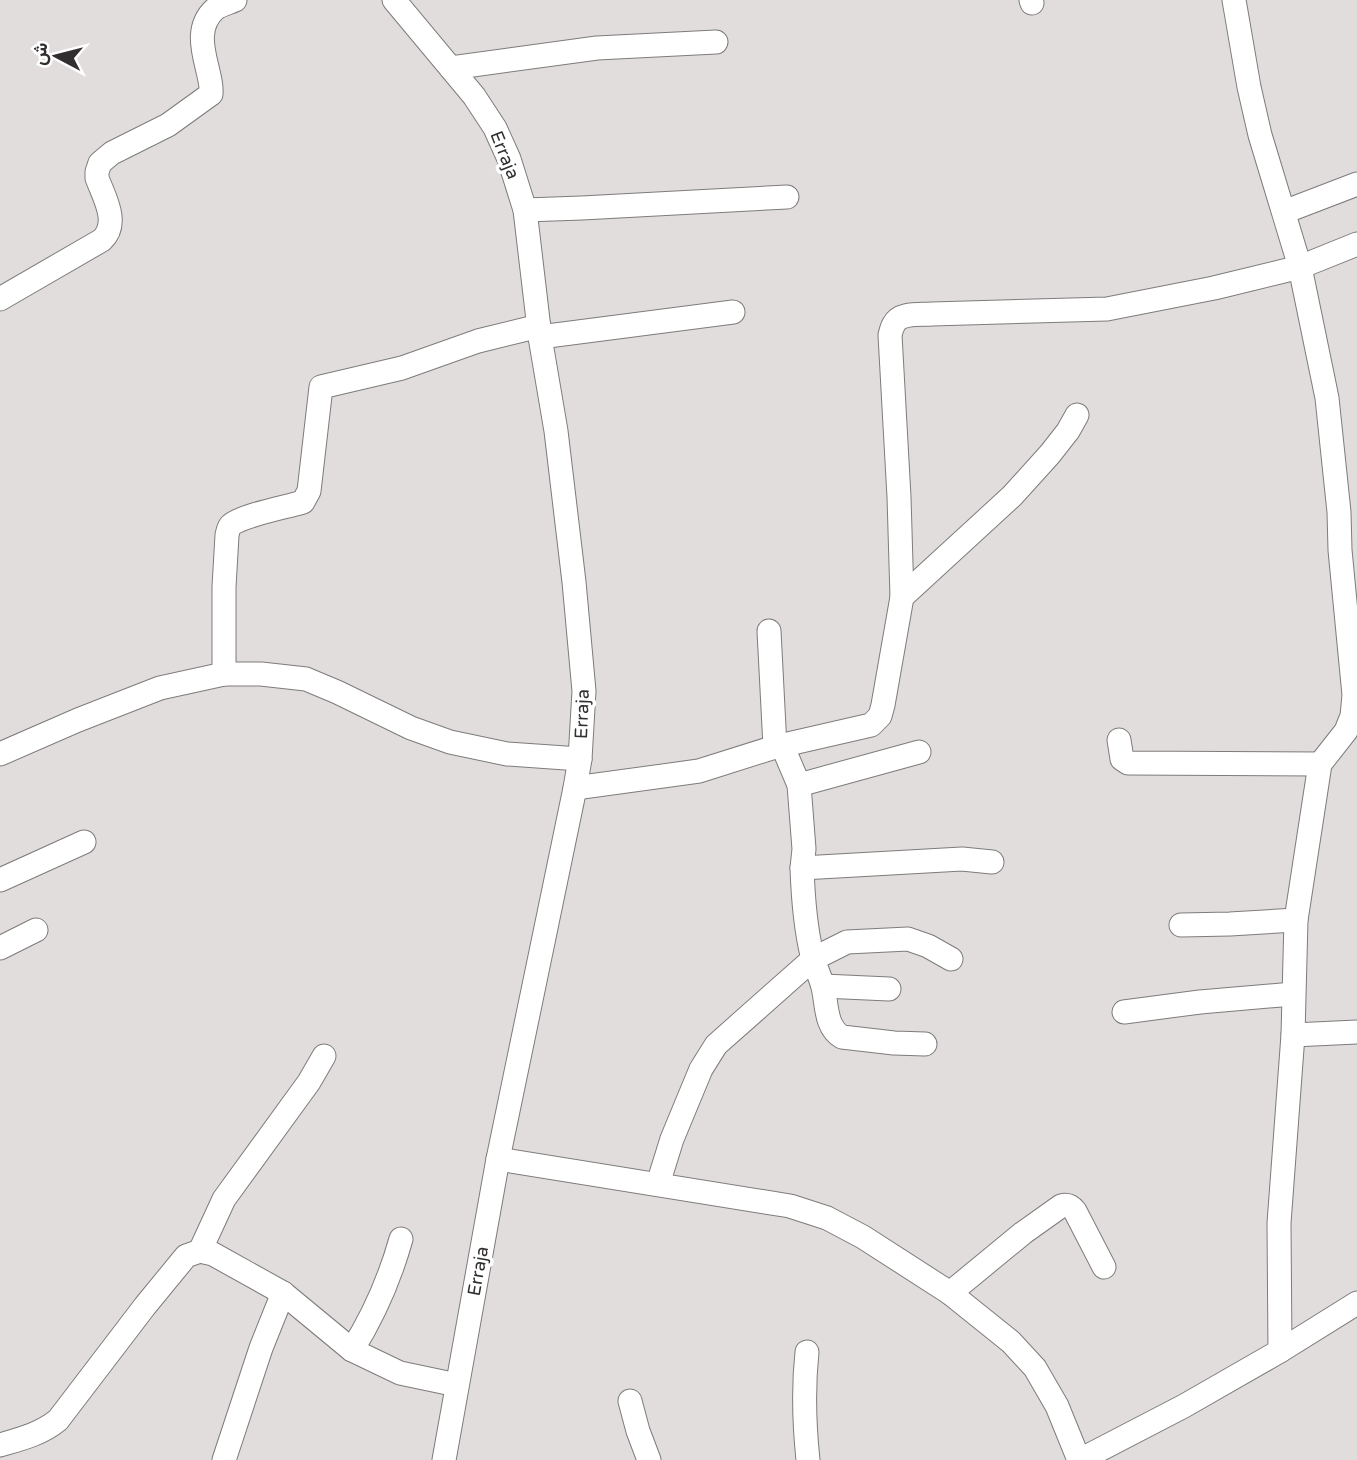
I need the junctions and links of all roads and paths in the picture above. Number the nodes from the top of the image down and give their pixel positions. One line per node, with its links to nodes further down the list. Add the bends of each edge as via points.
1 (235, 0): 12 (street, via 215,9 202,33 211,94 100,163 97,177 111,223 107,235)
2 (394, 0): 5 (street, Erraja)
3 (1234, 0): 9 (street, via 1260,135)
4 (716, 42): 5 (street, via 597,48)
5 (451, 68): 8 (street, Erraja, via 495,128)
6 (1357, 184): 9 (street)
7 (787, 197): 8 (street)
8 (525, 210): 14 (street, Erraja)
9 (1284, 212): 11 (street)
10 (1357, 244): 11 (street)
11 (1300, 267): 16 (street, via 1107,309 899,318 890,335); 24 (street, via 1328,398 1354,695 1346,731)
12 (0, 299)
13 (733, 312): 14 (street)
14 (539, 331): 18 (street, via 478,341 402,368 321,387 307,498 247,517 228,529); 23 (street, Erraja, via 577,609 584,691)
15 (1077, 415): 16 (street, via 1012,496)
16 (902, 597): 20 (street, via 880,716 865,726)
17 (769, 631): 20 (street)
18 (224, 674): 22 (street, via 160,688); 23 (street, via 306,678 450,742 507,754)
19 (1119, 740): 24 (street, via 1122,759 1128,763)
20 (779, 746): 25 (street); 26 (street, via 699,771)
21 (919, 752): 25 (street)
22 (0, 754)
23 (580, 759): 26 (street, Erraja)
24 (1320, 764): 31 (street)
25 (799, 785): 29 (street)
26 (575, 788): 45 (street, Erraja)
27 (84, 842): 30 (street)
28 (992, 862): 29 (street, via 962,859)
29 (802, 868): 35 (street)
30 (0, 880)
31 (1296, 920): 32 (street); 39 (street)
32 (1181, 925)
33 (36, 930): 34 (street)
34 (0, 948)
35 (813, 959): 36 (street, via 847,942 908,939); 37 (street); 46 (street, via 716,1045 701,1069)
36 (951, 960)
37 (823, 986): 38 (street); 43 (street, via 830,1024 842,1037)
38 (889, 989)
39 (1293, 993): 40 (street); 42 (street)
40 (1124, 1012)
41 (1357, 1032): 42 (street)
42 (1293, 1035): 54 (street, via 1279,1223)
43 (925, 1044)
44 (324, 1056): 48 (street, via 224,1199)
45 (498, 1159): 46 (street); 56 (street, Erraja)
46 (658, 1184): 51 (street, via 790,1206 827,1218)
47 (401, 1239): 53 (street, via 391,1275)
48 (200, 1251): 50 (street); 58 (street, via 186,1256 58,1420 37,1433)
49 (1104, 1267): 51 (street, via 1075,1211 1066,1205 1023,1233)
50 (283, 1293): 53 (street); 59 (street)
51 (950, 1293): 63 (street, via 1001,1333 1035,1368)
52 (1357, 1303): 54 (street)
53 (352, 1350): 56 (street, via 400,1373)
54 (1280, 1351): 63 (street)
55 (807, 1352): 62 (street, via 803,1405)
56 (457, 1385): 60 (street, Erraja)
57 (630, 1401): 61 (street)
58 (0, 1445)
59 (224, 1460)
60 (444, 1460)
61 (649, 1460)
62 (808, 1460)
63 (1079, 1460)

